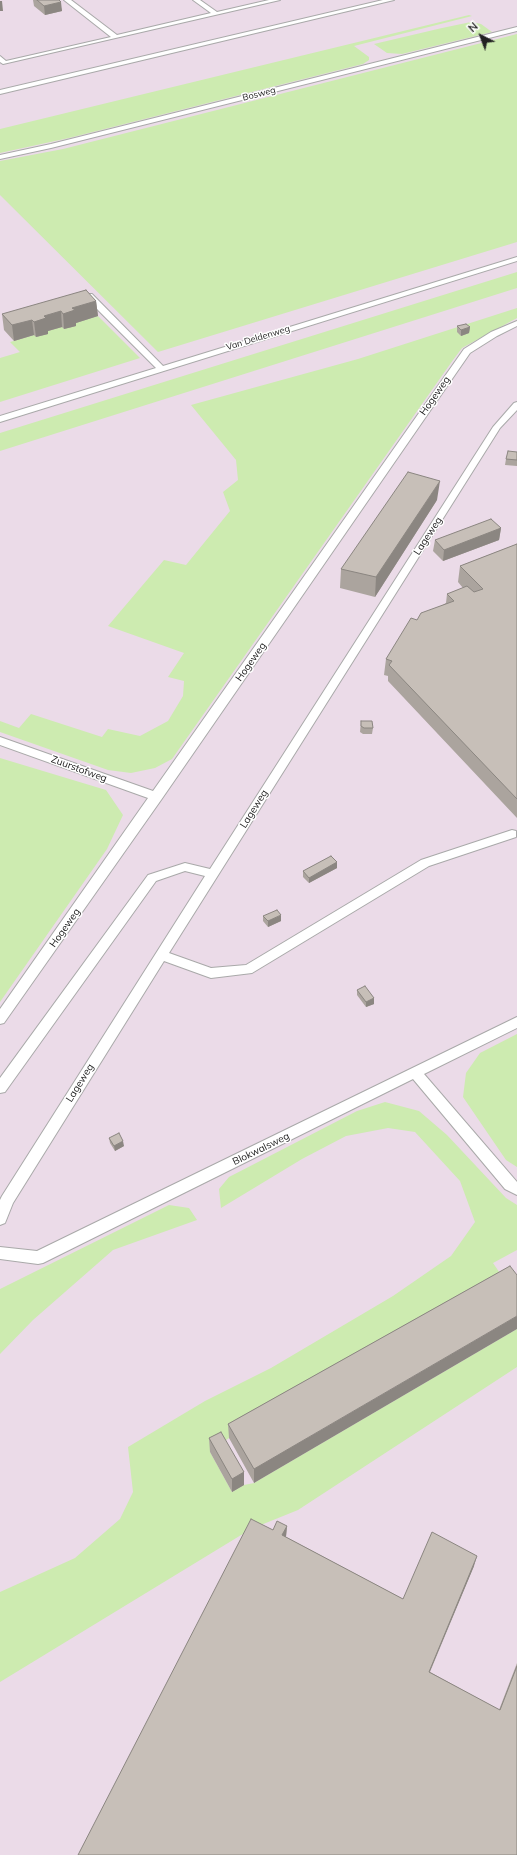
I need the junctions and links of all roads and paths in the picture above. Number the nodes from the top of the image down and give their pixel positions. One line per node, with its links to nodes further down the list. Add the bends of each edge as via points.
1 (67, 0): 7 (lane)
2 (196, 0): 5 (lane)
3 (277, 0): 5 (lane)
4 (391, 0): 9 (lane)
5 (216, 14): 7 (lane)
6 (517, 29): 10 (lane, Bosweg)
7 (115, 38): 8 (lane, via 5,63)
8 (0, 58)
9 (0, 92)
10 (0, 157)
11 (517, 259): 14 (lane, Van Deldenweg)
12 (89, 296): 14 (lane)
13 (517, 323): 18 (lane, Hogeweg, via 467,351)
14 (162, 368): 16 (lane, Van Deldenweg)
15 (517, 405): 20 (lane, Lageweg, via 497,427)
16 (0, 419)
17 (0, 741): 18 (lane, Zuurstofweg)
18 (157, 797): 22 (lane, Hogeweg)
19 (512, 834): 21 (lane, via 425,863 248,970 211,973)
20 (213, 874): 21 (lane, Lageweg); 25 (lane, via 185,867 152,878)
21 (161, 955): 27 (lane, Lageweg, via 7,1200)
22 (0, 1019)
23 (517, 1022): 24 (lane, Blokwalsweg)
24 (416, 1073): 26 (lane, via 510,1185); 28 (lane, Blokwalsweg, via 38,1258)
25 (0, 1088)
26 (517, 1189)
27 (0, 1219)
28 (0, 1253)

